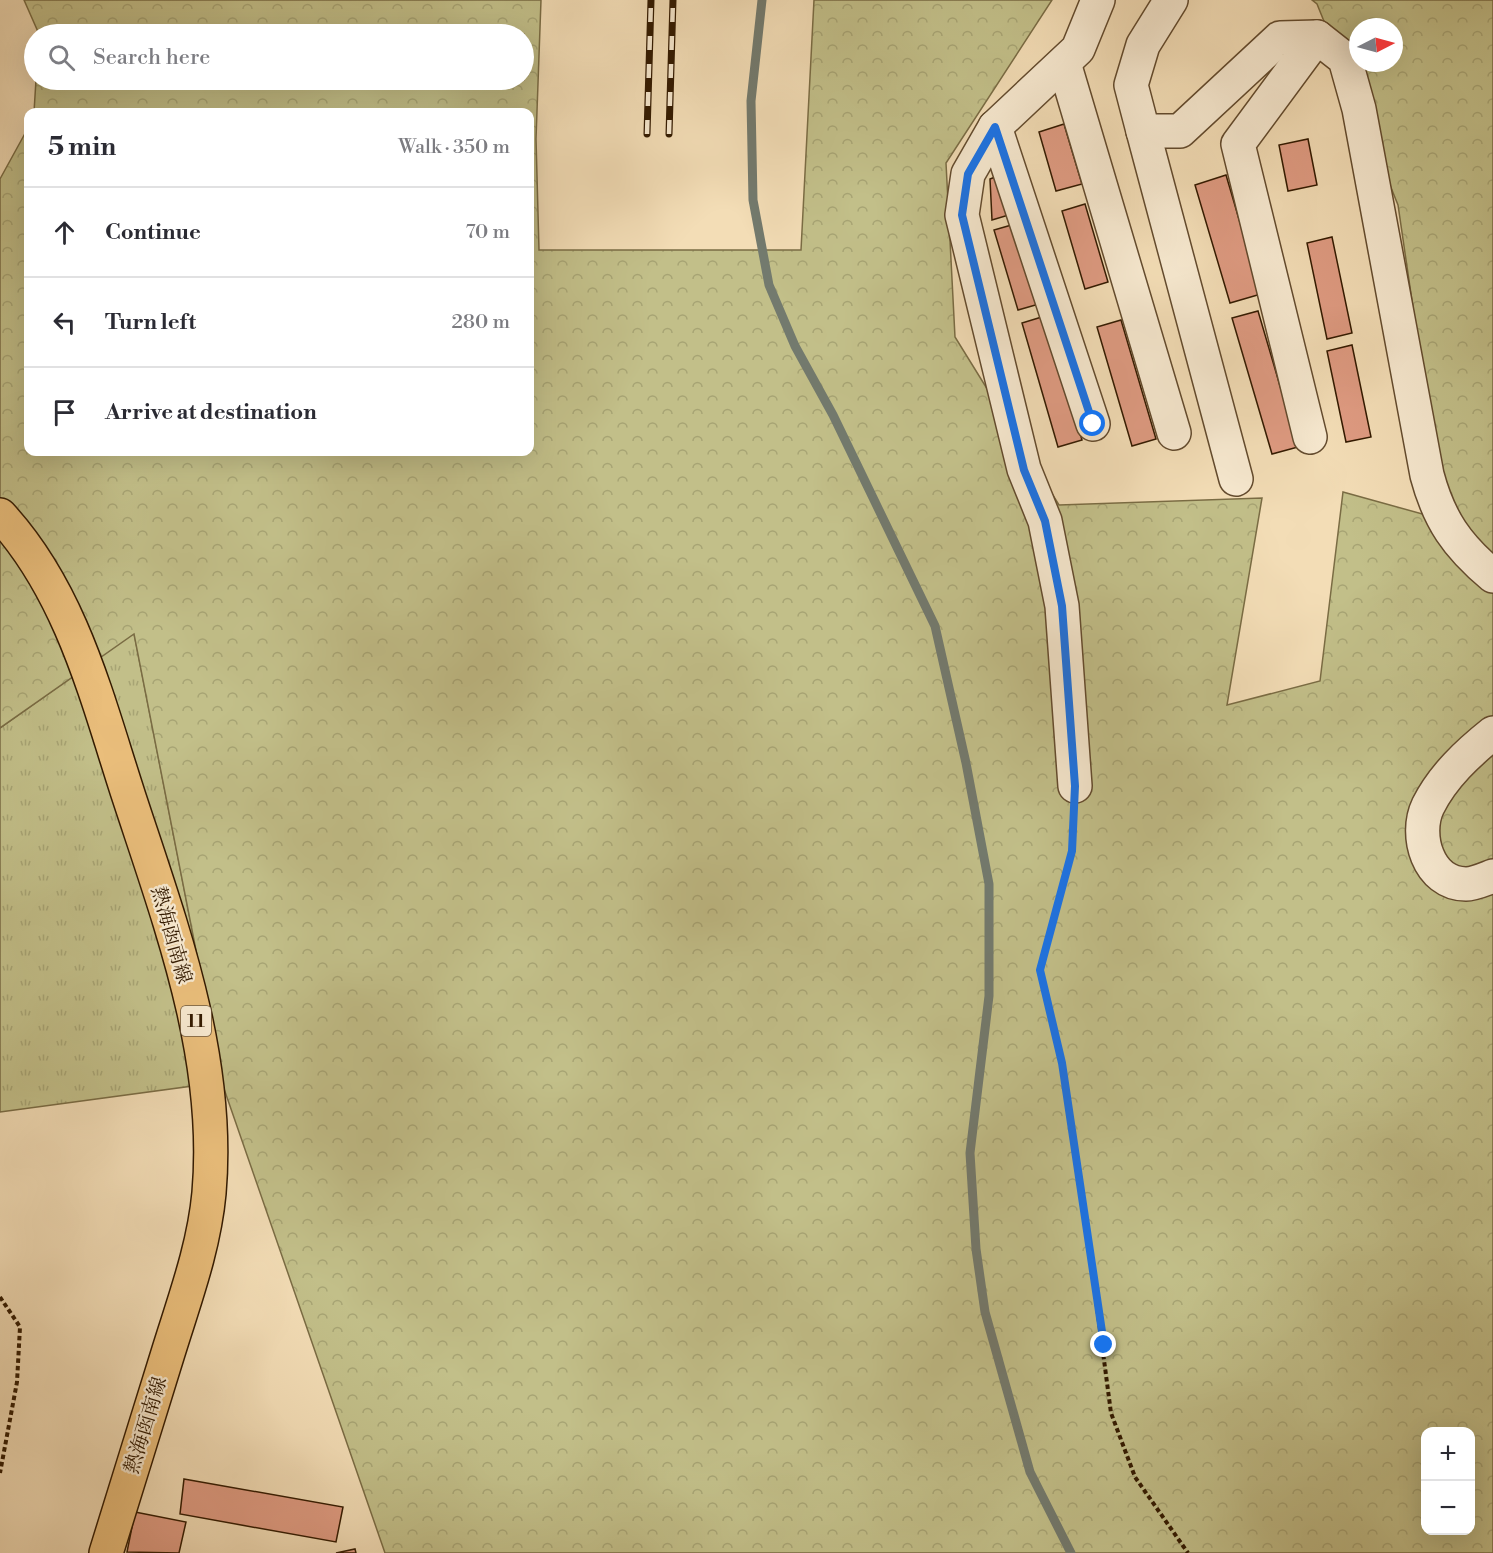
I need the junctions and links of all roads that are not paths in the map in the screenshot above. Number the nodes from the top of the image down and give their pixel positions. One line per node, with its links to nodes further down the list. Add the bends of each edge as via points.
1 (1098, 0): 4 (street, via 1078,49)
2 (1171, 0): 6 (street, via 1143,45 1131,86)
3 (1317, 37): 6 (street, via 1280,38 1180,131); 9 (street, via 1238,144); 12 (street, via 1345,59 1359,109 1434,502 1455,539)
4 (1064, 63): 5 (street); 8 (street)
5 (995, 127): 7 (street, via 1070,318); 14 (street, via 968,174 962,215 1024,470 1045,521 1062,606)
6 (1143, 131): 10 (street, via 1206,317)
7 (1093, 424)
8 (1174, 433)
9 (1310, 436)
10 (1236, 479)
11 (0, 514): 16 (main road, 熱海函南線 / 11, via 45,573 86,663 193,1007 212,1115 205,1223 191,1281)
12 (1493, 576)
13 (1493, 733): 15 (street, via 1472,749 1445,780 1428,807 1423,824 1428,860 1442,876 1465,884)
14 (1075, 786)
15 (1493, 876)
16 (106, 1553)

